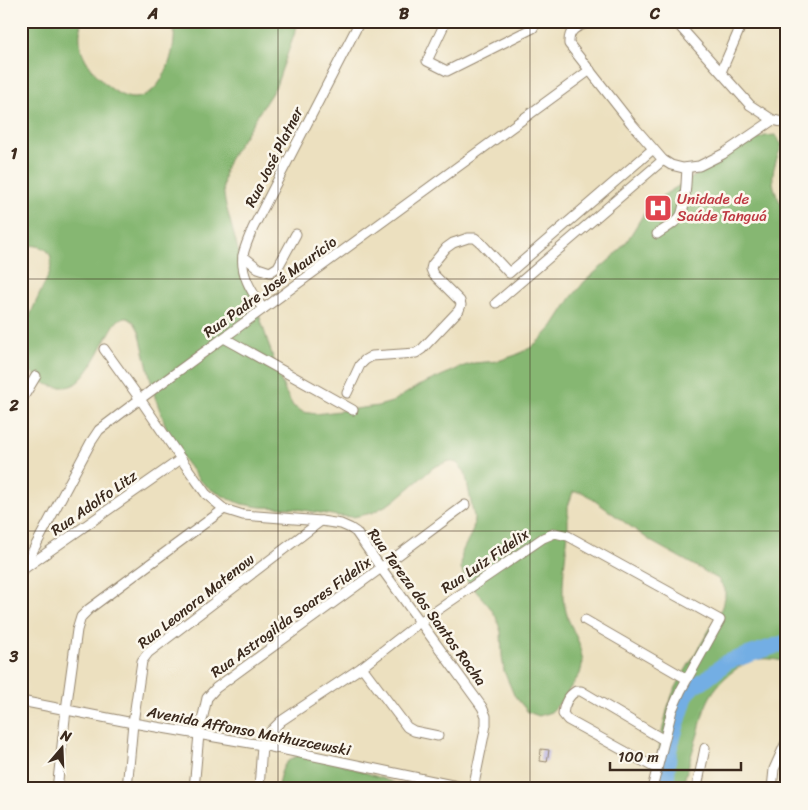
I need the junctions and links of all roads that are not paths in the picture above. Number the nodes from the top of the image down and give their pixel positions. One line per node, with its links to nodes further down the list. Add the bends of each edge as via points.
1 (360, 21): 16 (street, Rua José Platner, via 253,228)
2 (446, 21): 3 (street, via 427,61 447,71 533,28)
3 (537, 21)
4 (593, 21): 7 (street, via 571,31 569,37 569,44)
5 (676, 21): 8 (street)
6 (743, 21): 8 (street)
7 (590, 70): 11 (street); 18 (street, Rua Padre José Maurício)
8 (721, 72): 9 (street, via 750,105)
9 (772, 120): 10 (street); 13 (street, via 723,154)
10 (787, 123)
11 (653, 149): 12 (street); 22 (street, via 509,273 475,238 453,242 432,264 431,270 460,301 459,310 416,353 372,356 365,360)
12 (664, 160): 13 (street); 17 (street)
13 (687, 168): 15 (street, via 682,214)
14 (296, 234): 16 (street, via 278,267 270,272 258,268)
15 (657, 234)
16 (243, 256): 18 (street, Rua José Platner, via 249,287)
17 (496, 303)
18 (263, 309): 19 (street, Rua Padre José Maurício)
19 (224, 338): 23 (street, Rua Padre José Maurício); 25 (street)
20 (104, 349): 23 (street, Rua Tereza dos Santos Rocha)
21 (36, 376): 24 (street)
22 (347, 393)
23 (140, 399): 26 (street, Rua Tereza dos Santos Rocha); 31 (street, Rua Padre José Maurício, via 99,430)
24 (21, 402)
25 (353, 410)
26 (181, 459): 28 (street, Rua Tereza dos Santos Rocha, via 206,494); 31 (street, Rua Adolfo Litz)
27 (465, 505): 30 (street, Rua Astrogilda Soares Fidelix)
28 (224, 509): 29 (street, Rua Tereza dos Santos Rocha, via 243,515); 37 (street, via 82,617)
29 (321, 522): 30 (street, Rua Tereza dos Santos Rocha, via 341,524 356,532); 38 (street, Rua Leonora Matenow, via 148,653 142,662)
30 (381, 568): 33 (street, Rua Tereza dos Santos Rocha); 39 (street, Rua Astrogilda Soares Fidelix, via 216,688 207,698)
31 (22, 571)
32 (585, 620): 35 (street)
33 (420, 622): 34 (street, Rua Luiz Fidelix); 35 (street, Rua Luiz Fidelix, via 555,533 568,536 720,620); 50 (street, Rua Tereza dos Santos Rocha, via 486,716)
34 (362, 667): 40 (street, via 407,727); 43 (street, Rua Luiz Fidelix, via 281,721)
35 (687, 679): 41 (street, via 672,710)
36 (21, 701): 37 (street, Avenida Affonso Mathuzcewski)
37 (66, 710): 38 (street, Avenida Affonso Mathuzcewski); 46 (street)
38 (133, 723): 39 (street, Avenida Affonso Mathuzcewski); 47 (street, Rua Leonora Matenow)
39 (198, 734): 43 (street, Avenida Affonso Mathuzcewski); 48 (street, Rua Astrogilda Soares Fidelix)
40 (438, 736)
41 (664, 740): 45 (street); 45 (street, via 581,692 571,694 564,707 563,714 568,720)
42 (787, 740): 53 (street, via 774,769)
43 (262, 745): 49 (street); 50 (street, Avenida Affonso Mathuzcewski)
44 (705, 748): 52 (street, via 698,782)
45 (657, 769): 51 (street)
46 (57, 789)
47 (127, 789)
48 (194, 789)
49 (259, 789)
50 (472, 789)
51 (652, 789)
52 (702, 789)
53 (772, 789)

